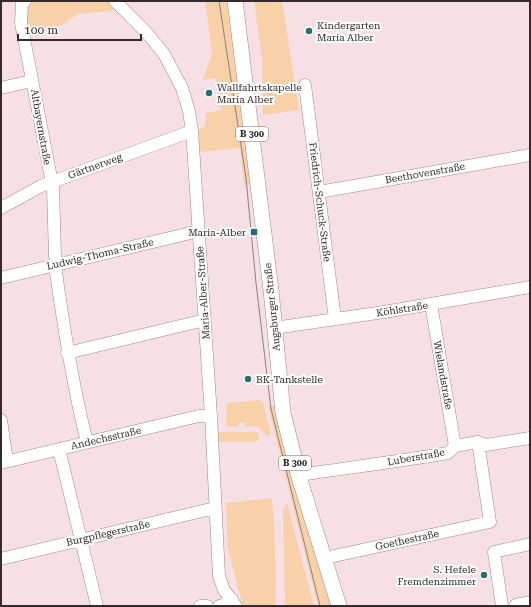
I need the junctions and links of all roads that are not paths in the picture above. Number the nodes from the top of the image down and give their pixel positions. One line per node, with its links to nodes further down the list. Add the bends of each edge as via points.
1 (25, 1): 4 (street, Altbayernstraße, via 22,3 21,23)
2 (115, 1): 7 (street, Maria-Alber-Straße, via 164,54 182,88)
3 (234, 1): 19 (main road, Augsburger Straße / B 300)
4 (32, 81): 6 (street); 9 (street, Altbayernstraße)
5 (305, 85): 10 (street, Friedrich-Schuck-Straße)
6 (1, 88)
7 (192, 131): 9 (street, Gärtnerweg); 12 (street, Maria-Alber-Straße)
8 (530, 155): 10 (street, Beethovenstraße)
9 (52, 182): 11 (street, Gärtnerweg); 13 (street, Altbayernstraße)
10 (319, 192): 18 (street, Friedrich-Schuck-Straße)
11 (1, 208)
12 (199, 231): 13 (street, Ludwig-Thoma-Straße); 17 (street, Maria-Alber-Straße)
13 (55, 260): 14 (street, Ludwig-Thoma-Straße); 20 (street, Altbayernstraße)
14 (1, 278)
15 (530, 287): 16 (street, Köhlstraße)
16 (430, 304): 18 (street, Köhlstraße); 26 (street, Wielandstraße)
17 (205, 320): 20 (street); 21 (street, Maria-Alber-Straße)
18 (334, 320): 19 (street, Köhlstraße)
19 (274, 328): 29 (main road, Augsburger Straße / B 300, via 283,413)
20 (68, 353): 24 (street, Altbayernstraße)
21 (211, 416): 24 (street, Andechsstraße, via 199,416); 30 (street, Maria-Alber-Straße)
22 (1, 420): 28 (street)
23 (530, 438): 25 (street, Luberstraße, via 486,445)
24 (87, 442): 27 (street, Andechsstraße)
25 (478, 442): 26 (street, Luberstraße); 33 (street, Goethestraße, via 490,522)
26 (455, 446): 29 (street, Luberstraße, via 448,453)
27 (59, 449): 28 (street, Andechsstraße); 31 (street)
28 (4, 462)
29 (299, 477): 33 (main road, Augsburger Straße / B 300)
30 (215, 508): 31 (street, Burgpflegerstraße); 35 (street, Maria-Alber-Straße, via 219,576 224,590)
31 (81, 540): 34 (street, Burgpflegerstraße); 38 (street)
32 (530, 544): 42 (street, via 494,552)
33 (325, 558): 36 (main road, Augsburger Straße / B 300)
34 (1, 559)
35 (234, 603): 41 (street)
36 (337, 603)
37 (530, 604): 43 (main road)
38 (96, 606)
39 (200, 606): 40 (street)
40 (207, 606)
41 (219, 606)
42 (502, 606)
43 (517, 606)

